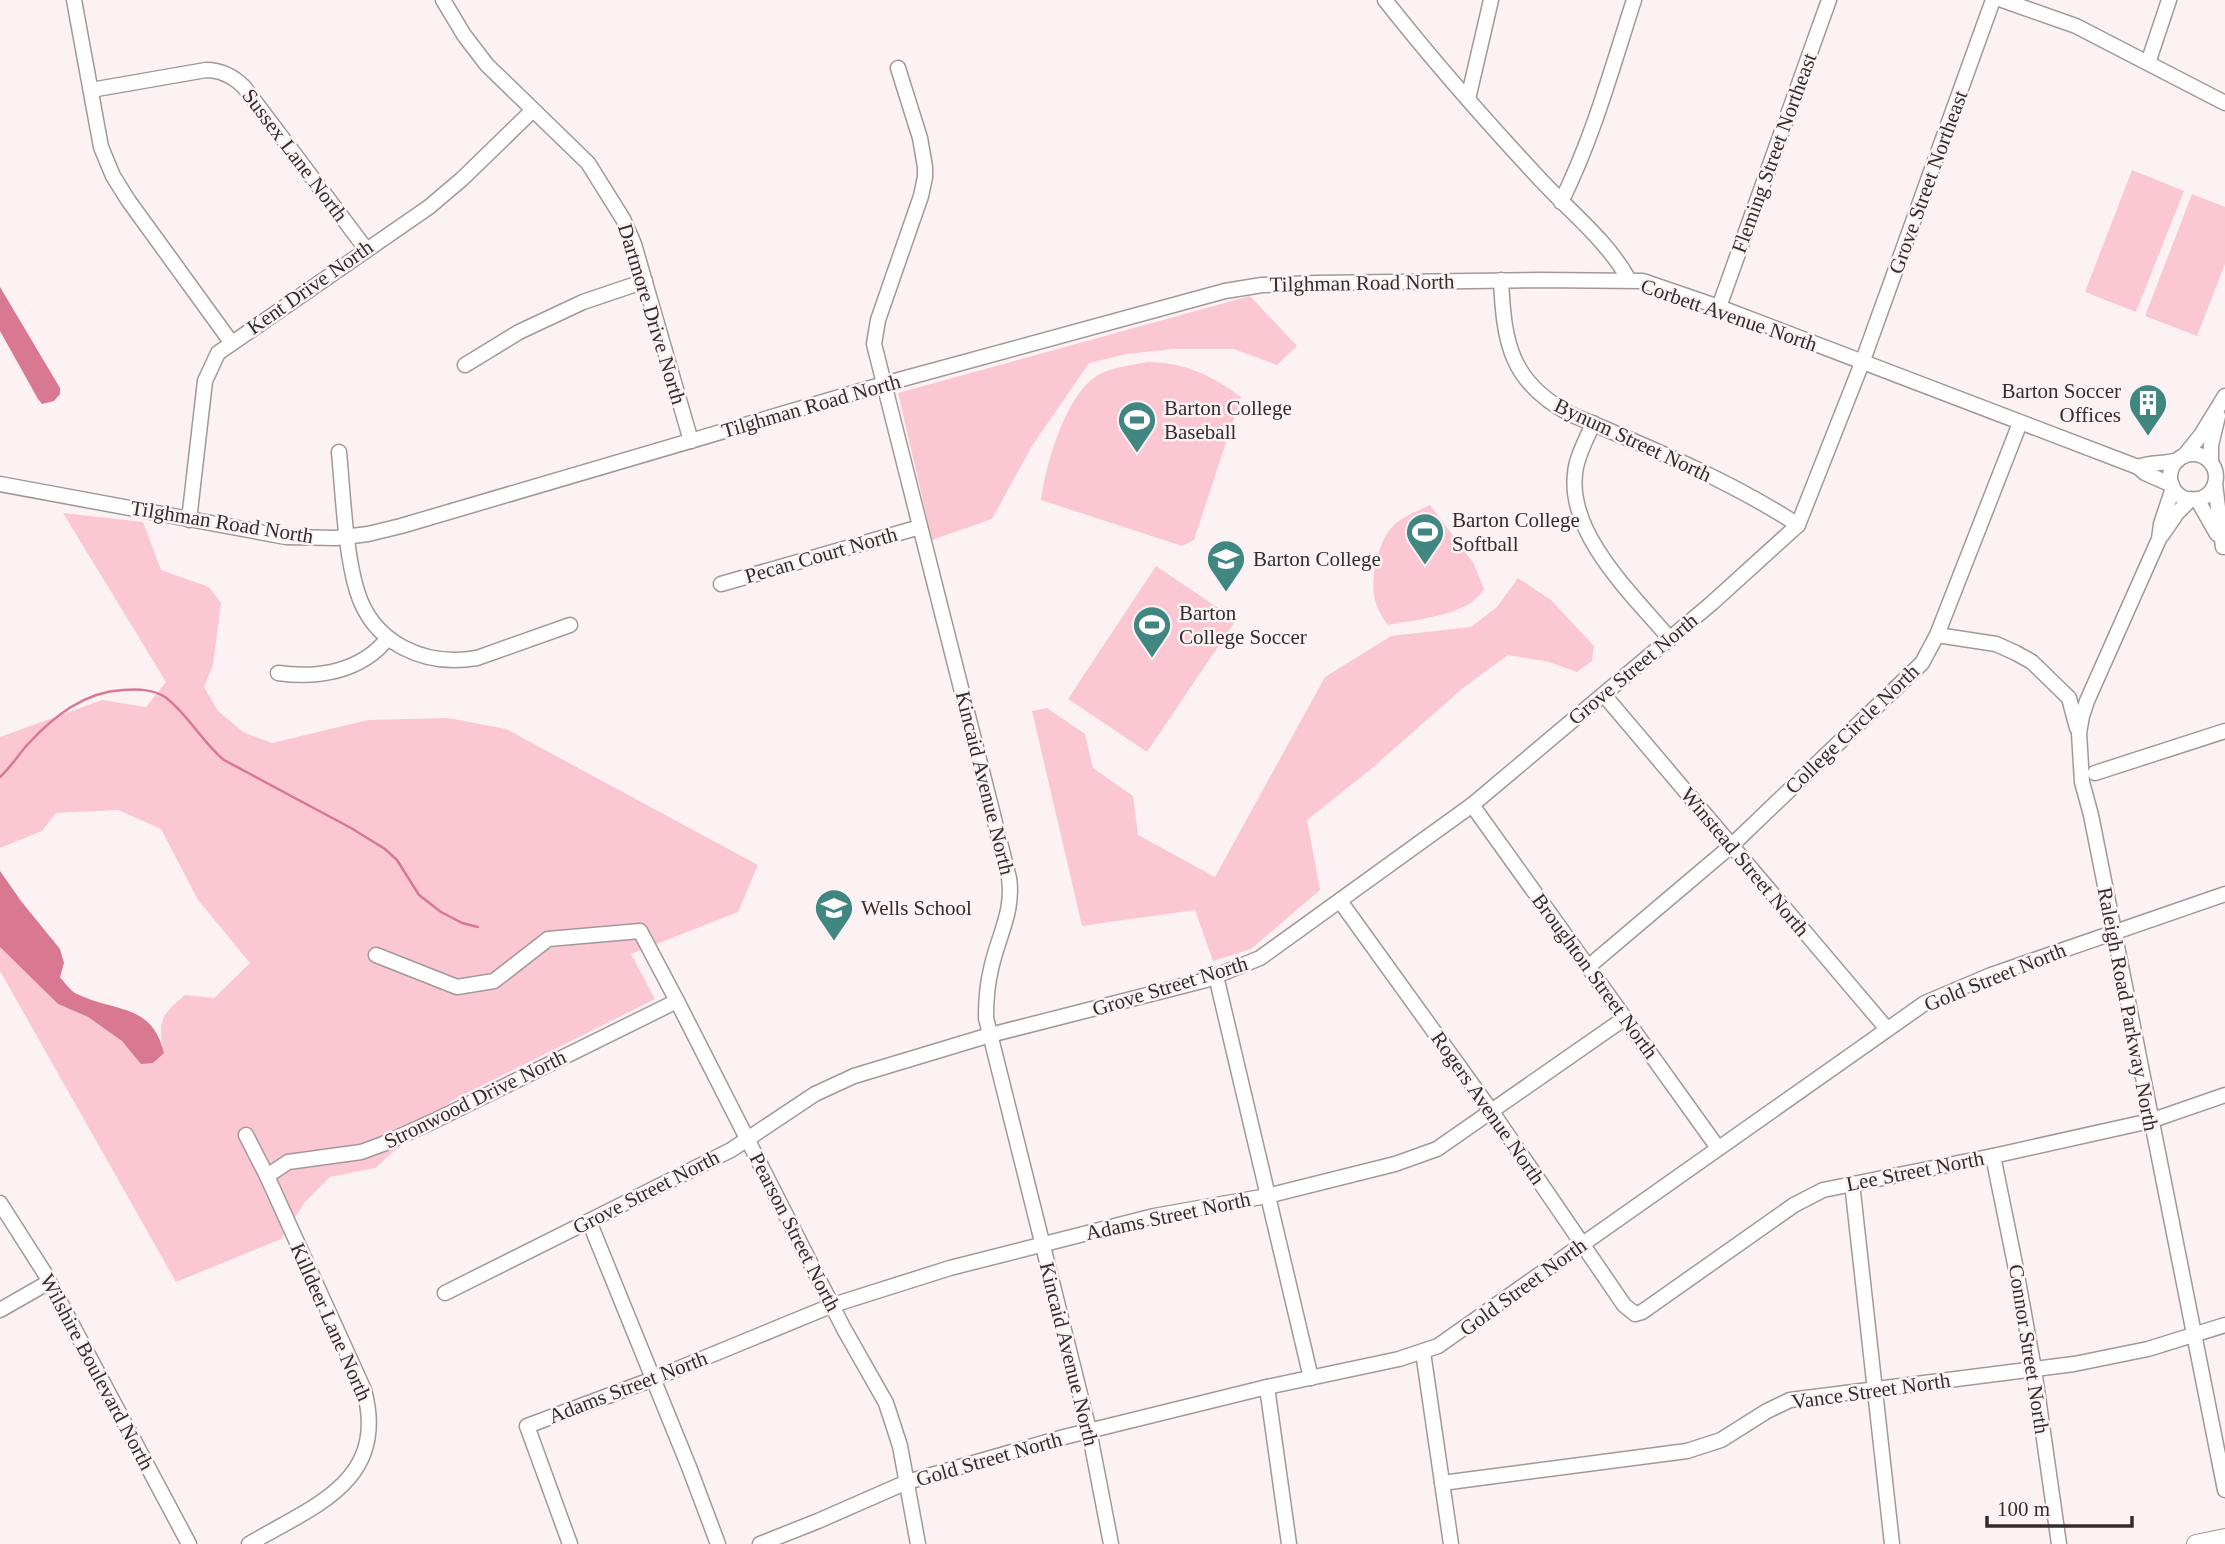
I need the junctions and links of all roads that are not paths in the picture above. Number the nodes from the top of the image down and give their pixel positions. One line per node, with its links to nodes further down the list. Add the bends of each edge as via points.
1 (74, 0): 12 (street)
2 (443, 0): 15 (street, Dartmore Drive North, via 487,65)
3 (1384, 0): 13 (street, Corbett Avenue North)
4 (1491, 0): 13 (street)
5 (1633, 0): 16 (street, via 1588,143)
6 (1829, 0): 21 (street, Fleming Street Northeast)
7 (1993, 0): 23 (street, Grove Street Northeast)
8 (2002, 0): 10 (street, via 2076,26)
9 (2169, 0): 10 (street)
10 (2148, 63): 14 (street)
11 (898, 68): 25 (street, Kincaid Avenue North, via 920,138 925,177 875,334)
12 (92, 90): 17 (street, Sussex Lane North, via 206,70 232,77); 22 (street, via 102,147 113,176)
13 (1468, 99): 16 (street, Corbett Avenue North)
14 (2225, 103)
15 (533, 111): 17 (street, Kent Drive North, via 429,207); 20 (street, Dartmore Drive North, via 588,163 607,190 634,244)
16 (1561, 202): 19 (street, Corbett Avenue North, via 1617,259)
17 (366, 248): 22 (street, Kent Drive North)
18 (1501, 280): 19 (street, Tilghman Road North); 25 (street, Tilghman Road North, via 1291,283 1244,288); 27 (street, Bynum Street North, via 1506,335 1525,380 1554,405)
19 (1629, 280): 21 (street, Corbett Avenue North)
20 (645, 281): 24 (street, via 583,302 519,332); 29 (street, Dartmore Drive North)
21 (1719, 307): 23 (street, Corbett Avenue North)
22 (231, 342): 38 (street, Kent Drive North, via 214,358 205,381)
23 (1862, 363): 28 (street, Corbett Avenue North); 39 (street, Grove Street North)
24 (466, 365)
25 (884, 384): 29 (street, Tilghman Road North); 40 (street, Kincaid Avenue North)
26 (2222, 401): 31 (street); 32 (street)
27 (1593, 424): 39 (street, Bynum Street North, via 1764,502); 48 (street, via 1574,475 1581,522 1604,559)
28 (2020, 424): 33 (street, Corbett Avenue North); 46 (street, College Circle North)
29 (691, 441): 41 (street, Tilghman Road North, via 401,526)
30 (339, 452): 41 (street)
31 (2181, 458): 32 (street, via 2199,454); 33 (street, Corbett Avenue North); 36 (street, via 2171,472)
32 (2211, 463): 35 (street)
33 (2138, 467): 36 (street, Corbett Avenue North)
34 (0, 484): 38 (street, Tilghman Road North)
35 (2215, 484): 37 (street, via 2206,496); 43 (street)
36 (2173, 486): 37 (street, via 2178,494); 42 (street, Raleigh Road Parkway North)
37 (2194, 499): 42 (street, Raleigh Road Parkway North, via 2177,513); 43 (street)
38 (189, 520): 41 (street, Tilghman Road North, via 286,537)
39 (1798, 525): 48 (street, Grove Street North)
40 (920, 527): 44 (street, Pecan Court North); 67 (street, Kincaid Avenue North, via 1012,896 986,995)
41 (348, 537): 47 (street, via 361,603)
42 (2159, 539): 50 (street, Raleigh Road Parkway North)
43 (2224, 549)
44 (721, 584)
45 (570, 625): 47 (street, via 463,660 433,659)
46 (1937, 635): 52 (street, via 1987,642 2017,653); 57 (street, College Circle North, via 1922,663)
47 (388, 638): 49 (street, via 368,658 340,670)
48 (1670, 639): 51 (street, Grove Street North)
49 (278, 673)
50 (2094, 684): 52 (street); 54 (street, Raleigh Road Parkway North)
51 (1604, 695): 56 (street, Grove Street North); 57 (street, Winstead Street North)
52 (2069, 698): 54 (street)
53 (2225, 731): 55 (street)
54 (2079, 733): 60 (street, Raleigh Road Parkway North, via 2082,782)
55 (2095, 773)
56 (1472, 805): 59 (street, Grove Street North); 62 (street, Broughton Street North)
57 (1731, 846): 62 (street, College Circle North); 66 (street, Winstead Street North)
58 (2225, 894): 60 (street, Gold Street North)
59 (1339, 901): 63 (street, Grove Street North, via 1260,958); 69 (street, Rogers Avenue North)
60 (2113, 932): 66 (street, Gold Street North, via 1951,991); 70 (street, Raleigh Road Parkway North)
61 (376, 956): 64 (street, Pearson Street North, via 457,987 494,981 548,939 640,931)
62 (1588, 967): 65 (street, Broughton Street North)
63 (1216, 976): 67 (street, Grove Street North); 77 (street)
64 (677, 1001): 72 (street, Pearson Street North); 75 (street, Stronwood Drive North, via 383,1144 361,1152 288,1162)
65 (1625, 1018): 69 (street, Adams Street North); 73 (street, Broughton Street North)
66 (1887, 1029): 73 (street, Gold Street North)
67 (990, 1035): 72 (street, Grove Street North, via 854,1076 805,1101); 81 (street, Kincaid Avenue North)
68 (2225, 1095): 70 (street, Lee Street North)
69 (1492, 1112): 77 (street, Adams Street North, via 1426,1154); 80 (street, Rogers Avenue North)
70 (2150, 1121): 74 (street, Lee Street North); 88 (street, Raleigh Road Parkway North)
71 (246, 1135): 75 (street, Killdeer Lane North)
72 (748, 1140): 79 (street, Grove Street North); 84 (street, Pearson Street North)
73 (1718, 1147): 80 (street, Gold Street North)
74 (1993, 1156): 76 (street, Lee Street North); 90 (street, Connor Street North)
75 (267, 1176): 101 (street, Killdeer Lane North, via 364,1390 370,1428 364,1454 337,1491)
76 (1852, 1184): 86 (street, Lee Street North, via 1823,1190 1794,1205); 94 (street)
77 (1267, 1196): 81 (street, Adams Street North, via 1154,1216); 91 (street)
78 (0, 1203): 82 (street, Wilshire Boulevard North)
79 (589, 1220): 83 (street, Grove Street North); 92 (street)
80 (1583, 1243): 86 (street, Rogers Avenue North, via 1624,1305); 89 (street, Gold Street North, via 1455,1336)
81 (1042, 1244): 84 (street, Adams Street North); 95 (street, Kincaid Avenue North)
82 (49, 1282): 85 (street); 100 (street, Wilshire Boulevard North)
83 (445, 1293)
84 (833, 1305): 92 (street, Adams Street North); 96 (street, Pearson Street North, via 892,1417)
85 (0, 1310)
86 (1635, 1314)
87 (2225, 1325): 88 (street, Vance Street North)
88 (2194, 1335): 90 (street, Vance Street North, via 2122,1355); 98 (street, Raleigh Road Parkway North)
89 (1423, 1352): 91 (street, Gold Street North); 97 (street)
90 (2034, 1369): 94 (street, Vance Street North); 110 (street, Connor Street North)
91 (1311, 1378): 93 (street, Gold Street North)
92 (653, 1379): 102 (street, Adams Street North, via 527,1426); 103 (street)
93 (1266, 1387): 95 (street, Gold Street North); 107 (street)
94 (1874, 1389): 97 (street, Vance Street North, via 1790,1400 1721,1440 1687,1451); 109 (street)
95 (1089, 1430): 96 (street, Gold Street North); 106 (street, Kincaid Avenue North)
96 (907, 1482): 104 (street, Gold Street North); 105 (street, Pearson Street North)
97 (1442, 1483): 108 (street)
98 (2225, 1490)
99 (2225, 1538): 111 (main road)
100 (189, 1544)
101 (248, 1544)
102 (570, 1544)
103 (718, 1544)
104 (760, 1544)
105 (918, 1544)
106 (1111, 1544)
107 (1289, 1544)
108 (1451, 1544)
109 (1892, 1544)
110 (2059, 1544)
111 (2196, 1544)

